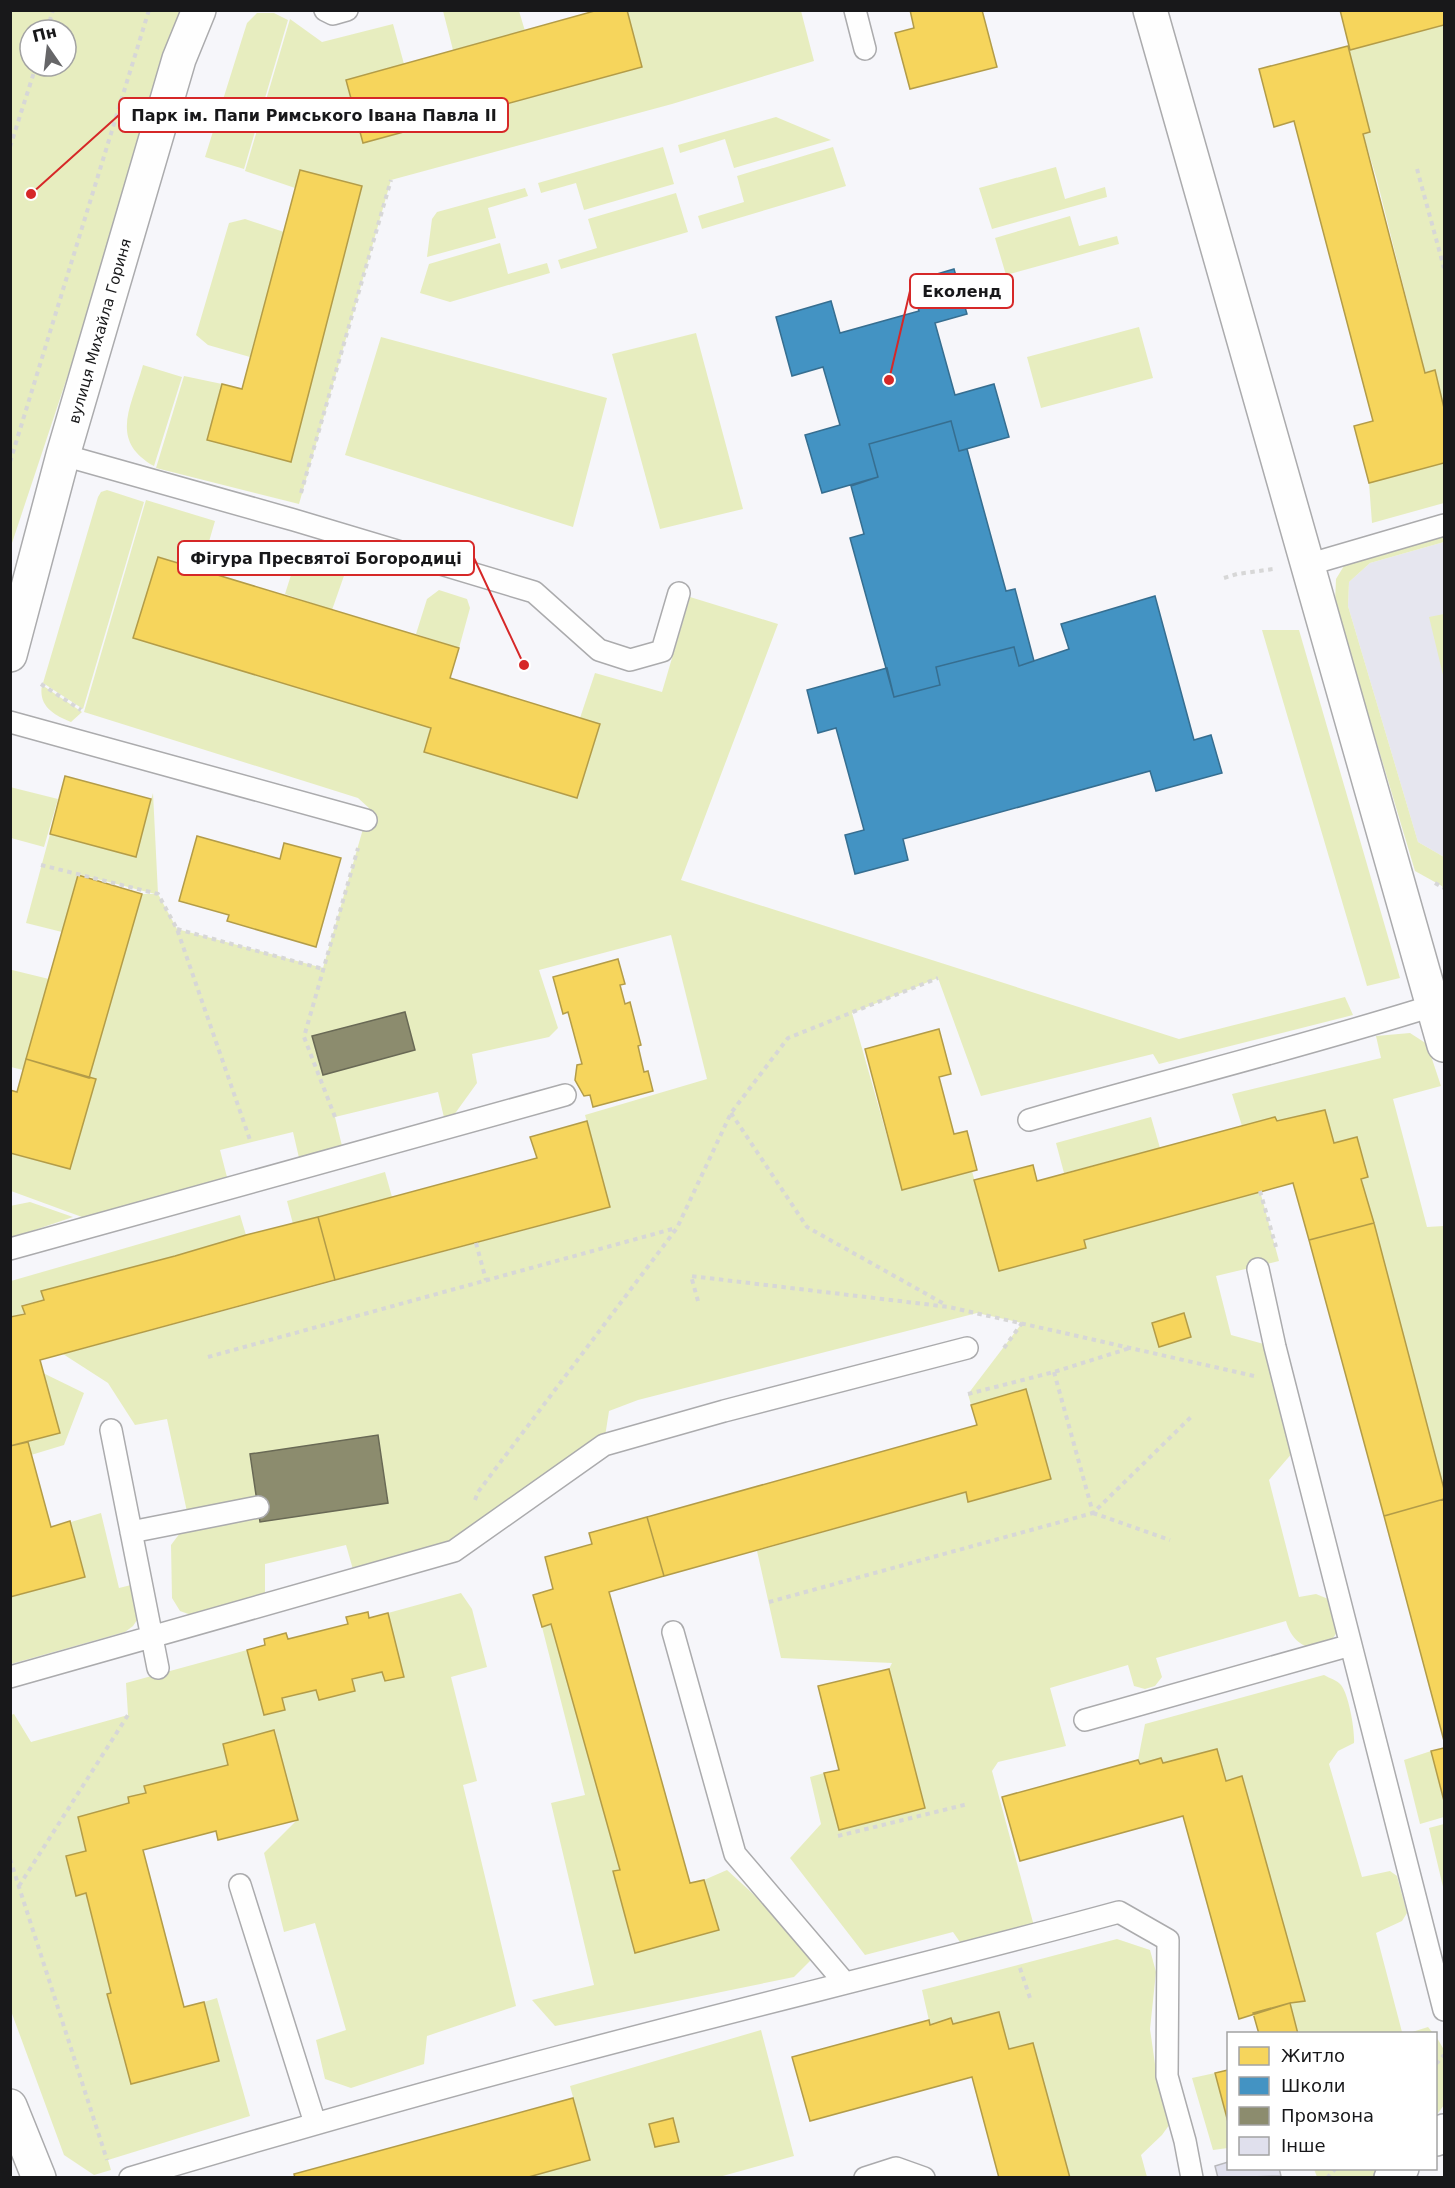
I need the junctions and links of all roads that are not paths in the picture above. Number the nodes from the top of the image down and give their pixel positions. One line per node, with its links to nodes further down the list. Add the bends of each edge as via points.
1 (199, 10): 7 (street, вулиця Михайла Гориня, via 179,58)
2 (325, 10): 3 (lane, via 333,14)
3 (347, 10)
4 (855, 10): 6 (lane)
5 (1150, 10): 9 (street)
6 (865, 49)
7 (63, 455): 10 (lane, via 534,592 599,650 630,660 662,651); 11 (street, вулиця Михайла Гориня)
8 (1444, 525): 9 (lane)
9 (1307, 565): 14 (street)
10 (679, 593)
11 (10, 655)
12 (10, 722): 13 (lane)
13 (366, 820)
14 (1432, 1006): 15 (street); 17 (lane)
15 (1444, 1045)
16 (565, 1095): 18 (lane)
17 (1029, 1120)
18 (10, 1249)
19 (1258, 1269): 26 (lane)
20 (967, 1348): 25 (lane, via 604,1445 454,1551)
21 (111, 1430): 23 (lane)
22 (258, 1507): 23 (lane)
23 (131, 1532): 25 (lane)
24 (673, 1632): 31 (lane, via 735,1854)
25 (151, 1637): 27 (lane); 28 (lane)
26 (1351, 1645): 29 (lane); 32 (lane)
27 (158, 1668)
28 (10, 1677)
29 (1084, 1720)
30 (240, 1885): 34 (lane)
31 (845, 1983): 34 (lane); 39 (lane, via 1119,1912 1168,1940 1167,2076)
32 (1444, 2010)
33 (10, 2106): 36 (street)
34 (315, 2123): 35 (lane)
35 (120, 2174)
36 (39, 2178)
37 (865, 2178): 38 (lane, via 896,2168)
38 (924, 2178)
39 (1192, 2178)

